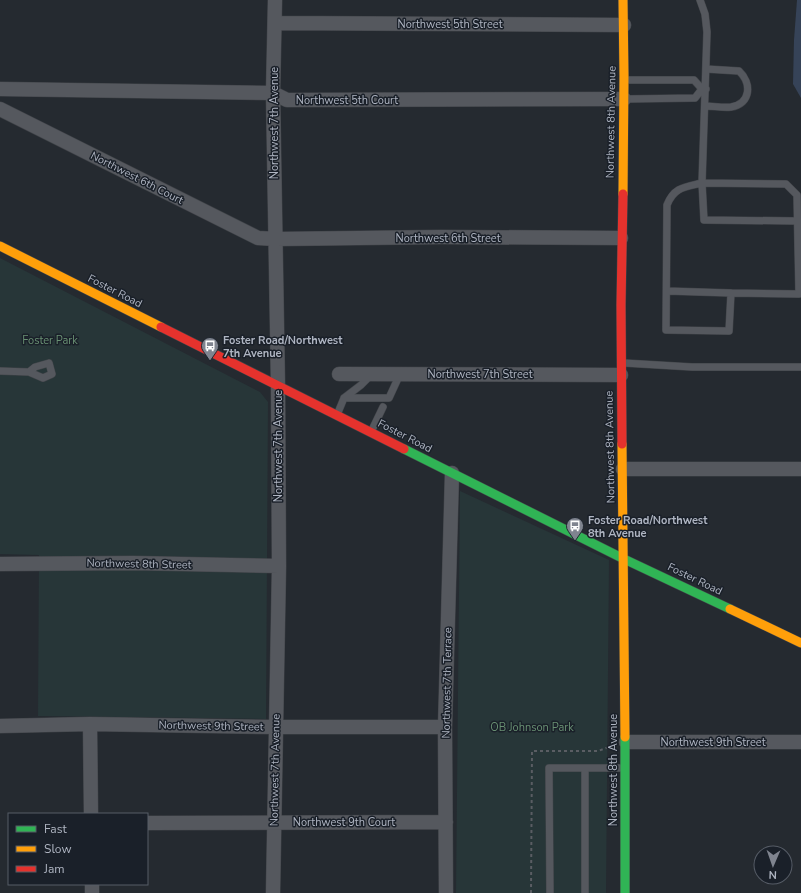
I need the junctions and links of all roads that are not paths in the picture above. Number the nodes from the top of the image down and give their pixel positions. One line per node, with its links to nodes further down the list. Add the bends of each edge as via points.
1 (275, 0): 4 (street, Northwest 7th Avenue)
2 (623, 0): 5 (street, Northwest 8th Avenue)
3 (700, 0): 6 (lane, via 707,32)
4 (275, 23): 5 (street, Northwest 5th Street); 10 (street, Northwest 7th Avenue)
5 (624, 25): 7 (street, Northwest 8th Avenue)
6 (706, 69): 9 (lane); 12 (lane, via 739,71 748,84 747,94 742,102 731,107)
7 (624, 80): 9 (lane, via 694,80); 11 (street, Northwest 8th Avenue)
8 (0, 89): 10 (street, Northwest 5th Court)
9 (704, 89): 11 (lane, via 695,98); 12 (lane)
10 (273, 93): 11 (street, Northwest 5th Court, via 287,100); 17 (street, Northwest 7th Avenue)
11 (624, 99): 16 (street, Northwest 8th Avenue)
12 (705, 106): 14 (lane)
13 (0, 109): 17 (street, Northwest 6th Court, via 258,238)
14 (702, 183): 15 (lane, via 786,184 797,195); 15 (lane, via 704,220); 19 (lane, via 678,189 671,196 668,205)
15 (797, 221): 20 (lane, via 799,294)
16 (621, 238): 17 (street, Northwest 6th Street); 22 (street, Northwest 8th Avenue)
17 (276, 239): 28 (street, Northwest 7th Avenue)
18 (0, 246): 28 (street, Foster Road)
19 (667, 291): 20 (lane); 20 (lane, via 666,330 730,331)
20 (731, 293)
21 (801, 367): 22 (lane)
22 (621, 369): 27 (street, Northwest 7th Street); 33 (street, Northwest 8th Avenue)
23 (0, 371): 24 (lane)
24 (29, 372)
25 (339, 374): 26 (street, Northwest 7th Street)
26 (371, 374): 27 (street, Northwest 7th Street); 29 (lane)
27 (400, 374): 29 (lane, via 389,398)
28 (278, 385): 31 (street, Foster Road); 38 (street, Northwest 7th Avenue)
29 (344, 398): 31 (lane)
30 (383, 407): 32 (lane)
31 (337, 415): 32 (street, Foster Road)
32 (371, 432): 35 (street, Foster Road)
33 (623, 468): 34 (street); 36 (street, Northwest 8th Avenue)
34 (801, 469)
35 (452, 473): 36 (street, Foster Road); 43 (street, Northwest 7th Terrace)
36 (624, 558): 39 (street, Foster Road); 44 (street, Northwest 8th Avenue)
37 (0, 564): 38 (street, Northwest 8th Street)
38 (279, 566): 42 (street, Northwest 7th Avenue)
39 (801, 643)
40 (90, 724): 41 (street, Northwest 9th Street); 42 (street, Northwest 9th Street); 48 (street)
41 (0, 726)
42 (276, 727): 43 (street, Northwest 9th Street); 49 (street, Northwest 7th Avenue)
43 (445, 727): 50 (street, Northwest 7th Terrace)
44 (626, 742): 45 (street, Northwest 9th Street); 47 (street, Northwest 8th Avenue)
45 (801, 742)
46 (585, 768): 47 (lane); 54 (lane, via 549,768); 55 (lane)
47 (626, 768): 56 (street, Northwest 8th Avenue)
48 (91, 813)
49 (273, 822): 50 (street, Northwest 9th Court); 51 (street, Northwest 9th Court); 52 (street, Northwest 7th Avenue)
50 (446, 822): 53 (street, Northwest 7th Terrace)
51 (148, 823)
52 (273, 893)
53 (446, 893)
54 (550, 893)
55 (585, 893)
56 (625, 893)

